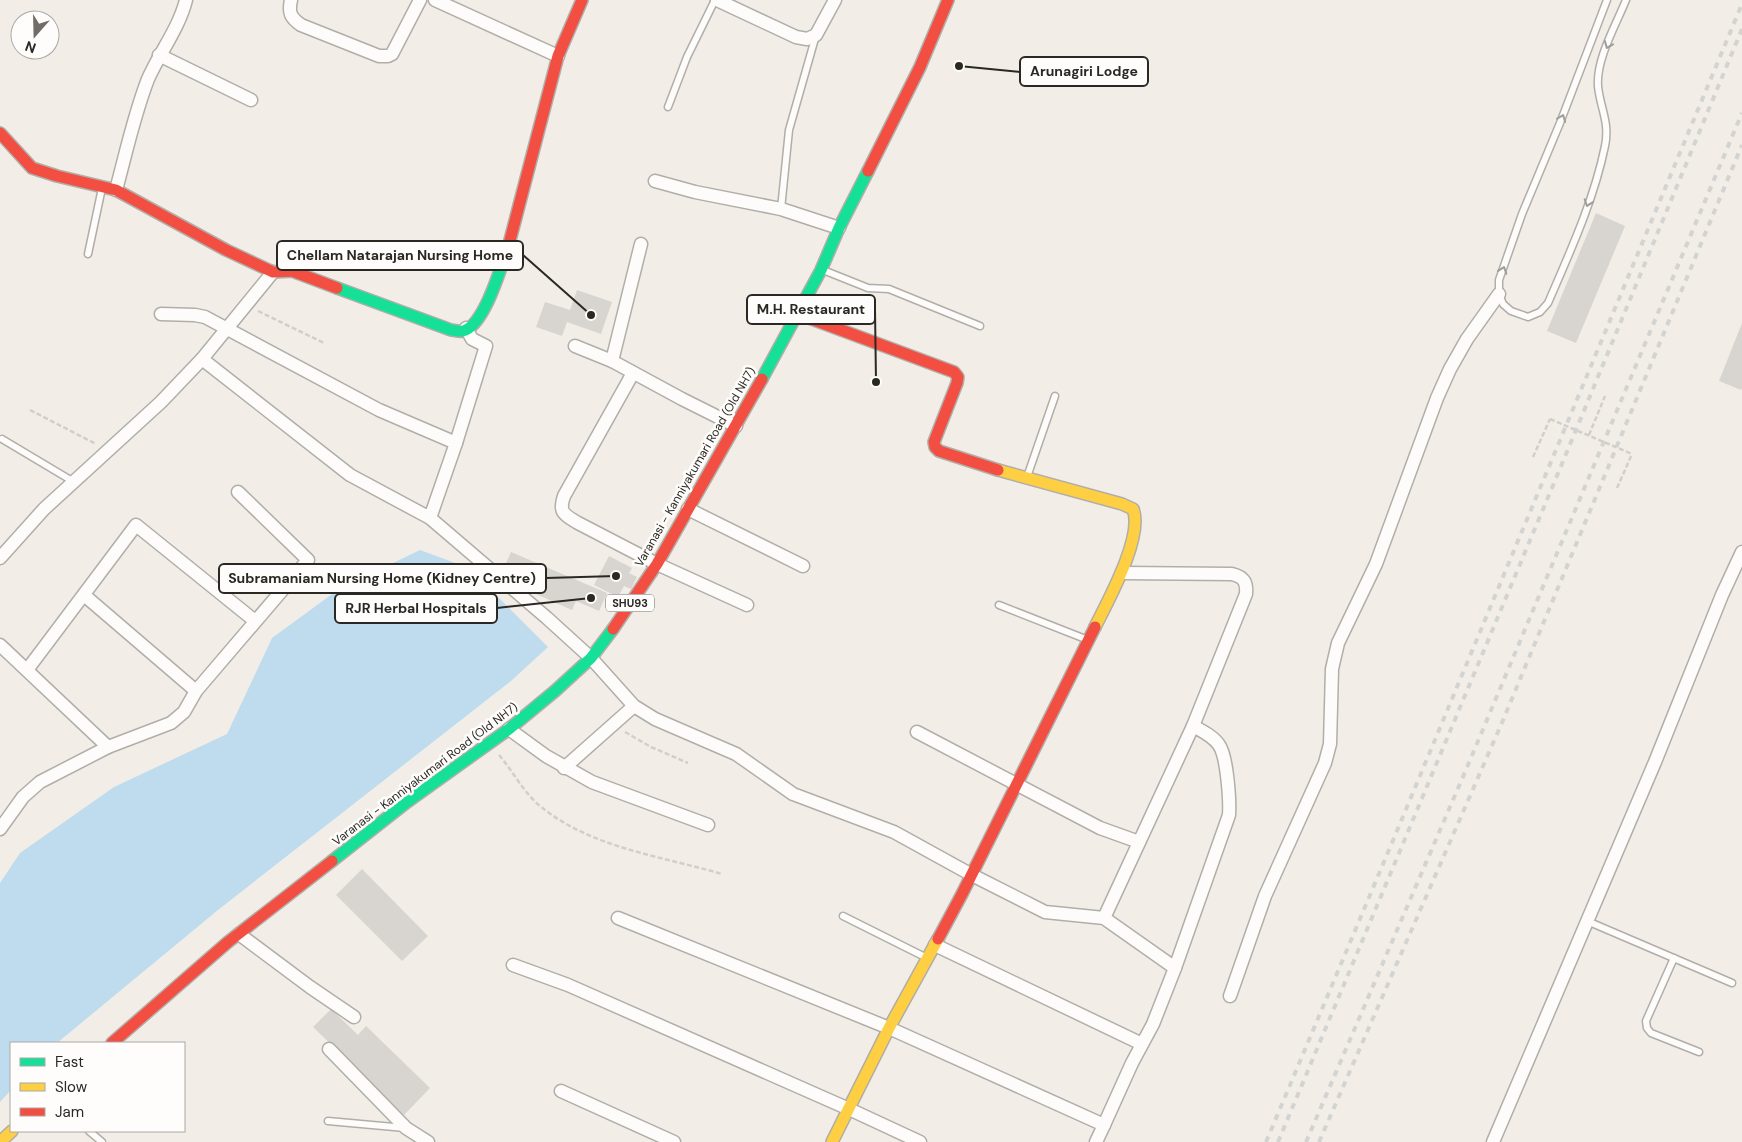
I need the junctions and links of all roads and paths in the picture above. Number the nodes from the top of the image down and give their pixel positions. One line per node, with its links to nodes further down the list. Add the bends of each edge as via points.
1 (186, 0): 13 (street)
2 (291, 0): 3 (street, via 292,18 301,25 380,56 392,54)
3 (420, 0)
4 (436, 0): 11 (street)
5 (582, 0): 14 (street)
6 (716, 0): 12 (street, via 796,37 807,39); 16 (lane, via 687,57)
7 (835, 0): 12 (street)
8 (948, 0): 22 (street, Varanasi - Kanniyakumari Road (Old NH7) / SHU93, via 920,67)
9 (1608, 0): 27 (lane, one-way to 9, via 1499,280 1522,214)
10 (1626, 0): 27 (lane, one-way to 27, via 1600,63 1598,84 1607,123 1606,144 1579,230 1548,303 1540,312 1528,317 1511,311)
11 (459, 4): 14 (street)
12 (816, 35): 21 (lane, via 789,130)
13 (159, 55): 15 (street); 20 (street, via 140,105)
14 (558, 56): 33 (street, via 511,237 491,298)
15 (251, 100)
16 (668, 107)
17 (0, 133): 19 (street, via 32,168)
18 (656, 181): 21 (street)
19 (102, 187): 20 (street); 24 (lane)
20 (116, 190): 26 (street)
21 (781, 209): 22 (street)
22 (839, 228): 25 (street, Varanasi - Kanniyakumari Road (Old NH7) / SHU93)
23 (641, 244): 37 (street)
24 (88, 254)
25 (822, 270): 30 (street, Varanasi - Kanniyakumari Road (Old NH7) / SHU93); 31 (lane, via 868,288 889,289)
26 (273, 272): 28 (street); 33 (street, via 292,271 451,330 463,331)
27 (1499, 294): 94 (street, via 1450,369 1376,564 1338,643 1332,669 1330,744 1325,763 1266,896)
28 (246, 304): 32 (street); 34 (path)
29 (161, 314): 32 (street, via 205,317)
30 (798, 314): 42 (street, Varanasi - Kanniyakumari Road (Old NH7) / SHU93); 48 (street, via 954,372 958,377 957,383 934,442 935,447)
31 (980, 326)
32 (225, 328): 36 (street); 45 (street, via 380,410)
33 (466, 328): 45 (street, via 472,339 486,346)
34 (324, 344)
35 (575, 346): 37 (street)
36 (202, 359): 46 (street); 53 (street, via 350,475)
37 (612, 361): 38 (street)
38 (633, 373): 42 (street); 56 (street, via 564,496 561,510 578,523)
39 (1055, 396): 48 (lane)
40 (1605, 396): 43 (path)
41 (30, 410): 46 (path)
42 (736, 426): 52 (street, Varanasi - Kanniyakumari Road (Old NH7) / SHU93)
43 (1588, 436): 47 (path, bridge, via 1550,419); 50 (path, bridge, via 1632,454)
44 (2, 439): 49 (lane)
45 (456, 443): 53 (street)
46 (108, 451): 49 (street)
47 (1533, 457)
48 (1026, 478): 58 (street, via 1133,509 1136,525)
49 (74, 482): 55 (street, via 44,509)
50 (1616, 488)
51 (238, 492): 62 (street, via 308,560)
52 (688, 509): 56 (street, Varanasi - Kanniyakumari Road (Old NH7) / SHU93); 57 (street)
53 (430, 518): 65 (street)
54 (1742, 552): 86 (street)
55 (0, 558)
56 (657, 564): 60 (street); 65 (street, Varanasi - Kanniyakumari Road (Old NH7) / SHU93)
57 (803, 566)
58 (1122, 573): 63 (street); 70 (street, via 1232,574 1245,581 1246,594)
59 (84, 595): 62 (street, via 136,525); 66 (street); 67 (street)
60 (747, 605)
61 (999, 605): 63 (lane)
62 (255, 621): 67 (street)
63 (1089, 640): 77 (street)
64 (0, 644): 66 (street)
65 (591, 658): 68 (street); 71 (street, Varanasi - Kanniyakumari Road (Old NH7) / SHU93)
66 (27, 670): 74 (street)
67 (196, 691): 74 (street, via 184,712 171,723)
68 (634, 706): 69 (street); 82 (street, via 655,719 736,754 793,794 894,832)
69 (613, 725): 75 (path, via 633,738); 76 (street)
70 (1194, 726): 80 (street); 92 (street, via 1209,735 1223,754 1229,815)
71 (509, 729): 73 (street, Varanasi - Kanniyakumari Road (Old NH7) / SHU93); 76 (street)
72 (917, 732): 77 (street)
73 (489, 742): 81 (path, via 539,805 577,829 652,856); 87 (street, Varanasi - Kanniyakumari Road (Old NH7) / SHU93)
74 (108, 747): 79 (street, via 40,782 23,797)
75 (688, 763)
76 (564, 768): 78 (street, via 592,782)
77 (1016, 783): 80 (street, via 1100,828); 82 (street)
78 (708, 825)
79 (0, 829)
80 (1139, 842): 85 (street)
81 (722, 874)
82 (972, 875): 85 (street, via 1045,912); 88 (street)
83 (843, 916): 89 (lane)
84 (618, 918): 96 (street)
85 (1104, 918): 92 (street)
86 (1587, 921): 90 (lane); 115 (street)
87 (239, 934): 95 (street); 97 (street, Varanasi - Kanniyakumari Road (Old NH7) / SHU93)
88 (935, 944): 89 (street); 98 (street)
89 (928, 958): 96 (street)
90 (1674, 958): 93 (lane); 100 (lane, via 1646,1021 1647,1028 1651,1033)
91 (513, 965): 102 (street, via 568,985)
92 (1175, 968): 98 (street)
93 (1732, 983)
94 (1230, 996)
95 (354, 1018)
96 (889, 1028): 102 (street); 104 (street)
97 (113, 1042)
98 (1142, 1044): 104 (street)
99 (329, 1050): 105 (street)
100 (1699, 1052)
101 (561, 1092): 111 (street)
102 (849, 1109): 112 (street); 113 (street)
103 (328, 1121): 105 (lane)
104 (1104, 1125): 114 (street)
105 (406, 1128): 110 (street)
106 (11, 1132): 108 (street)
107 (90, 1132): 109 (lane)
108 (0, 1142)
109 (102, 1142)
110 (428, 1142)
111 (674, 1142)
112 (832, 1142)
113 (920, 1142)
114 (1096, 1142)
115 (1493, 1142)

